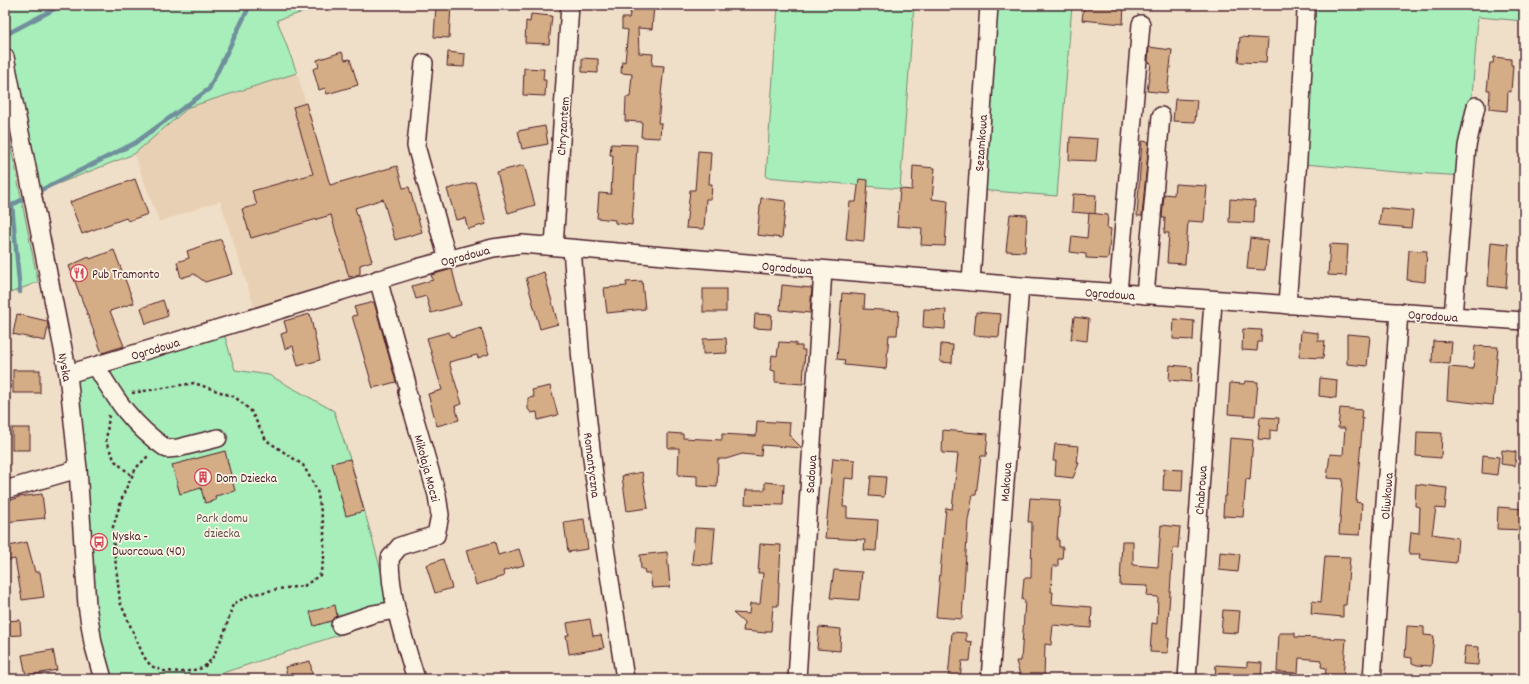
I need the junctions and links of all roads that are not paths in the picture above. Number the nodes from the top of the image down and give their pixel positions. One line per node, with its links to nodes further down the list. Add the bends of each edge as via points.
1 (570, 5): 9 (street, Chryzantem)
2 (989, 5): 14 (street, Sezamkowa)
3 (1306, 11): 19 (street)
4 (1141, 24): 16 (street)
5 (5, 57): 24 (street, Nyska)
6 (424, 63): 11 (street, via 416,146)
7 (1476, 106): 21 (street, via 1467,146)
8 (1161, 116): 17 (street)
9 (554, 246): 10 (street, Ogrodowa); 11 (street, Ogrodowa, via 522,244 492,248)
10 (572, 249): 12 (street, Ogrodowa); 32 (street, Romantyczna, via 594,474)
11 (448, 260): 13 (street, Ogrodowa)
12 (823, 270): 14 (street, Ogrodowa); 33 (street, Sadowa)
13 (378, 279): 23 (street, Ogrodowa); 28 (street, Mikołaja Moczi, via 440,516 436,535 400,546 390,558 390,580)
14 (971, 282): 15 (street, Ogrodowa)
15 (1020, 286): 16 (street, Ogrodowa); 34 (street, Makowa)
16 (1118, 293): 17 (street, Ogrodowa)
17 (1145, 295): 18 (street, Ogrodowa)
18 (1213, 301): 19 (street, Ogrodowa); 35 (street, Chabrowa)
19 (1287, 305): 20 (street, Ogrodowa)
20 (1400, 312): 21 (street, Ogrodowa); 36 (street, Oliwkowa)
21 (1453, 316): 22 (street, Ogrodowa)
22 (1524, 322)
23 (96, 366): 24 (street, Ogrodowa); 25 (street, via 116,400 136,425 167,449)
24 (68, 374): 26 (street, Nyska)
25 (218, 438)
26 (78, 469): 27 (street); 30 (street, Nyska, via 87,605 93,643)
27 (5, 490)
28 (396, 610): 29 (street, via 373,614); 31 (street, Mikołaja Moczi)
29 (340, 625)
30 (103, 679)
31 (416, 679)
32 (625, 679)
33 (797, 679)
34 (990, 679)
35 (1187, 679)
36 (1372, 679)

